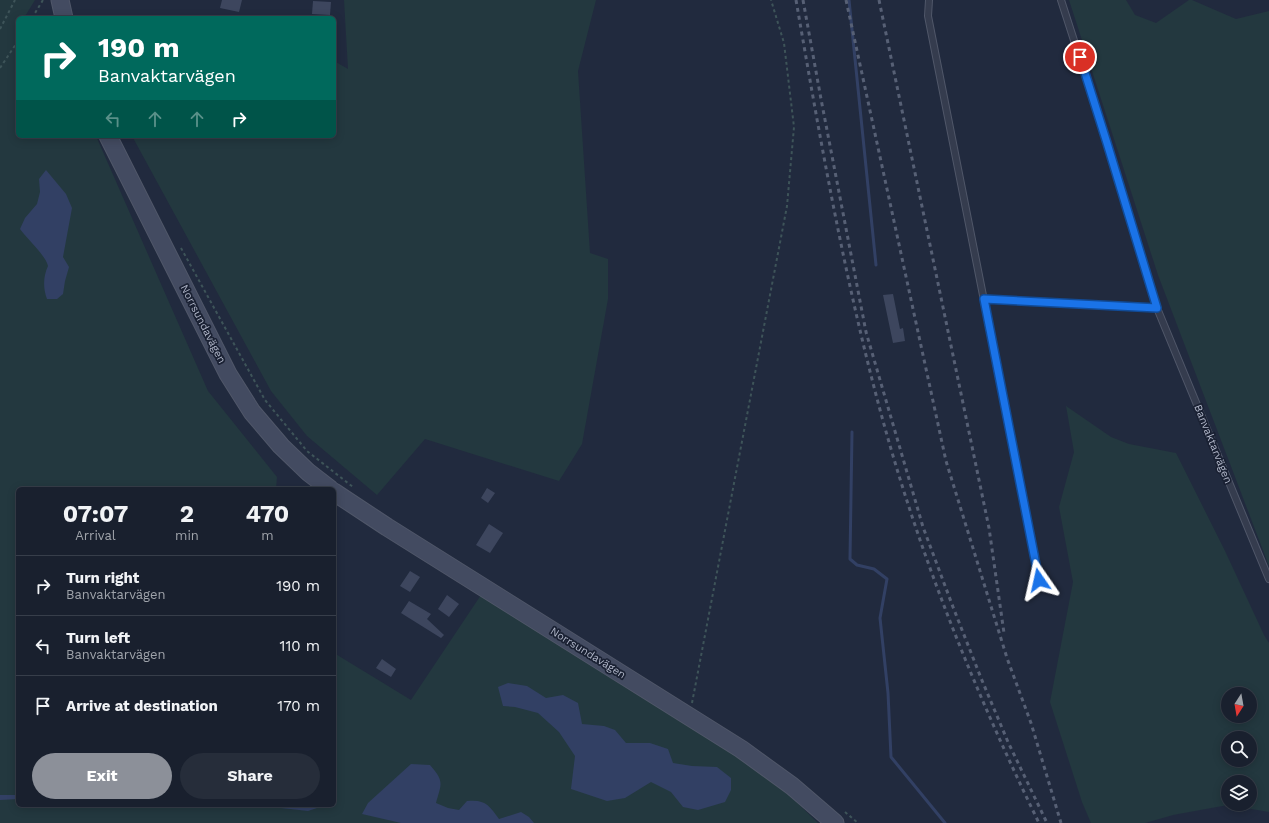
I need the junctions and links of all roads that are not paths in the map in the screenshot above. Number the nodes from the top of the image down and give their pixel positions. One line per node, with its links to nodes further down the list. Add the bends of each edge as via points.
1 (60, 0): 4 (street)
2 (929, 0): 6 (lane, via 928,16)
3 (1061, 0): 7 (lane, Banvaktarvägen)
4 (64, 16)
5 (109, 138): 8 (street, Norrsundavägen, via 228,374 252,412 281,446)
6 (984, 299): 7 (lane); 11 (lane)
7 (1157, 308): 10 (lane, Banvaktarvägen)
8 (327, 487)
9 (336, 493): 12 (street, Norrsundavägen, via 393,531 688,706 792,786)
10 (1269, 579)
11 (1039, 580)
12 (837, 816)

